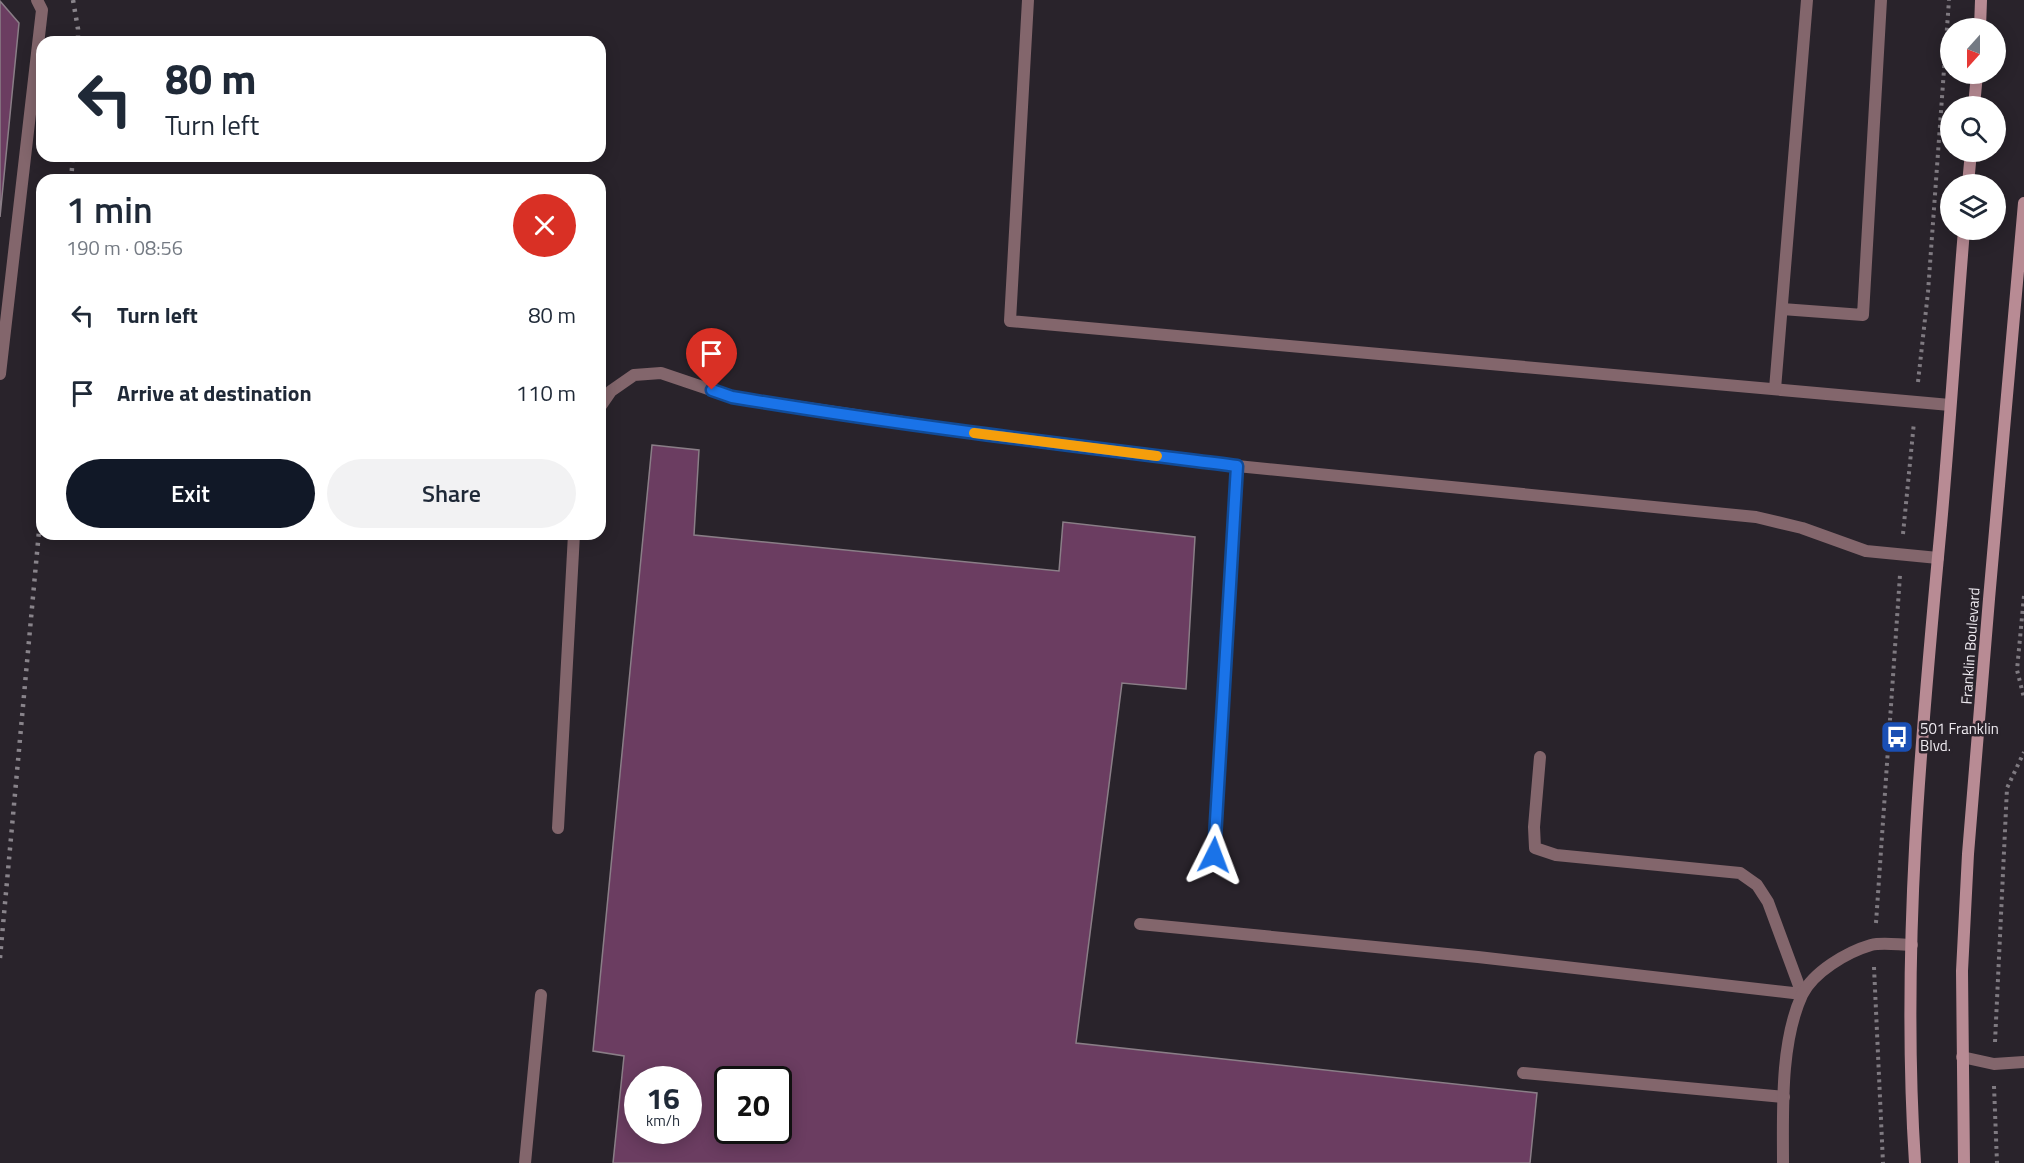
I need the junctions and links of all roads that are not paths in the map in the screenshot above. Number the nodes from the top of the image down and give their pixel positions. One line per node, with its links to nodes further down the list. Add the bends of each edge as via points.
1 (37, 0): 7 (lane, via 42,10)
2 (1028, 0): 13 (lane, via 1010,321)
3 (1807, 0): 11 (lane)
4 (1881, 0): 11 (lane, via 1863,315)
5 (1981, 0): 6 (main road)
6 (1980, 18)
7 (39, 36)
8 (36, 62): 12 (lane)
9 (2024, 203): 26 (main road, Franklin Boulevard, via 1968,854)
10 (1963, 240): 15 (main road)
11 (1782, 309): 13 (lane)
12 (0, 374)
13 (1775, 389): 15 (lane)
14 (606, 398): 16 (lane, via 634,375 661,373 732,397 779,405)
15 (1950, 405): 18 (main road)
16 (1237, 466): 18 (lane, via 1756,517 1866,550); 21 (lane)
17 (574, 540): 20 (lane)
18 (1938, 558): 23 (main road, via 1924,716)
19 (1540, 756): 24 (lane, via 1535,848 1556,855 1740,873 1757,885 1767,902)
20 (558, 828)
21 (1214, 855)
22 (1140, 924): 24 (lane)
23 (1912, 945): 24 (lane, via 1873,945 1845,955); 32 (main road)
24 (1802, 994): 29 (lane, via 1787,1050)
25 (541, 995): 30 (lane)
26 (1962, 1057): 27 (lane, via 1994,1064); 33 (main road, Franklin Boulevard)
27 (2024, 1062)
28 (1523, 1072): 29 (lane)
29 (1784, 1097): 31 (lane)
30 (525, 1163)
31 (1783, 1163)
32 (1915, 1163)
33 (1964, 1163)

